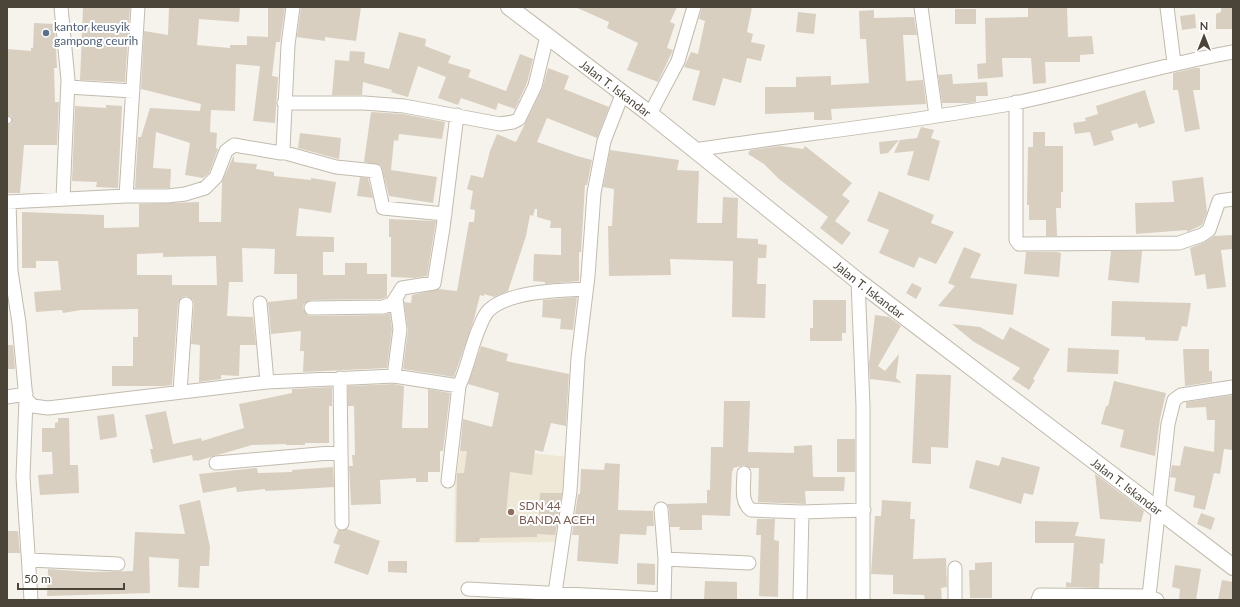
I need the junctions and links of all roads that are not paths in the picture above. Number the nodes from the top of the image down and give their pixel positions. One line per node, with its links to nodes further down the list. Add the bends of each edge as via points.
1 (61, 7): 11 (street)
2 (138, 7): 12 (street)
3 (293, 7): 15 (street)
4 (509, 7): 8 (street, Jalan T. Iskandar)
5 (694, 7): 16 (street, via 678,61)
6 (921, 7): 18 (street)
7 (1167, 7): 10 (street)
8 (547, 36): 13 (street, Jalan T. Iskandar); 17 (street, via 535,86 519,119 500,124)
9 (1233, 52): 10 (street)
10 (1174, 63): 14 (street)
11 (68, 87): 12 (street); 22 (street)
12 (133, 91): 21 (street)
13 (622, 95): 16 (street, Jalan T. Iskandar); 28 (street, via 604,141 594,193)
14 (1016, 102): 18 (street); 23 (street, via 1016,240 1019,244 1179,243 1206,233 1219,201)
15 (284, 103): 17 (street, via 404,106); 20 (street)
16 (650, 114): 19 (street, Jalan T. Iskandar)
17 (457, 115): 25 (street)
18 (936, 116): 19 (street)
19 (694, 150): 27 (street, Jalan T. Iskandar)
20 (282, 152): 21 (street, via 234,145 226,151 216,177 205,188 168,196); 25 (street, via 336,166 375,172 383,208)
21 (126, 196): 22 (street)
22 (64, 198): 24 (street)
23 (1233, 199)
24 (8, 202): 26 (street)
25 (445, 214): 29 (street, via 434,283 402,288)
26 (9, 271): 39 (street, via 19,323)
27 (858, 281): 46 (street); 47 (street, Jalan T. Iskandar)
28 (586, 289): 36 (street, via 546,291 498,304 488,311 479,327); 57 (street, via 578,358 570,491)
29 (396, 299): 32 (street, via 392,304 383,307); 33 (street, via 400,329)
30 (260, 303): 35 (street)
31 (186, 304): 38 (street)
32 (311, 308)
33 (394, 376): 34 (street); 36 (street)
34 (340, 378): 35 (street); 41 (street)
35 (266, 382): 38 (street)
36 (459, 386): 44 (street)
37 (1233, 387): 47 (street, via 1181,395 1174,400 1168,424)
38 (180, 392): 39 (street, via 48,408 33,406)
39 (26, 396): 40 (street); 51 (street, via 23,477)
40 (7, 397)
41 (341, 452): 42 (street); 49 (street)
42 (216, 463)
43 (744, 474): 48 (street, via 746,507 751,510)
44 (448, 481)
45 (661, 509): 50 (street)
46 (864, 510): 48 (street); 62 (street)
47 (1158, 511): 54 (street, Jalan T. Iskandar); 58 (street)
48 (802, 512): 60 (street)
49 (342, 523)
50 (665, 559): 52 (street); 59 (street)
51 (29, 560): 53 (street); 61 (street)
52 (749, 563)
53 (118, 564)
54 (1233, 567)
55 (955, 568): 63 (street)
56 (468, 589): 57 (street)
57 (555, 596): 59 (street)
58 (1153, 598): 64 (street, via 1040,595)
59 (664, 599)
60 (800, 599)
61 (31, 600)
62 (863, 600)
63 (955, 600)
64 (1038, 600)

